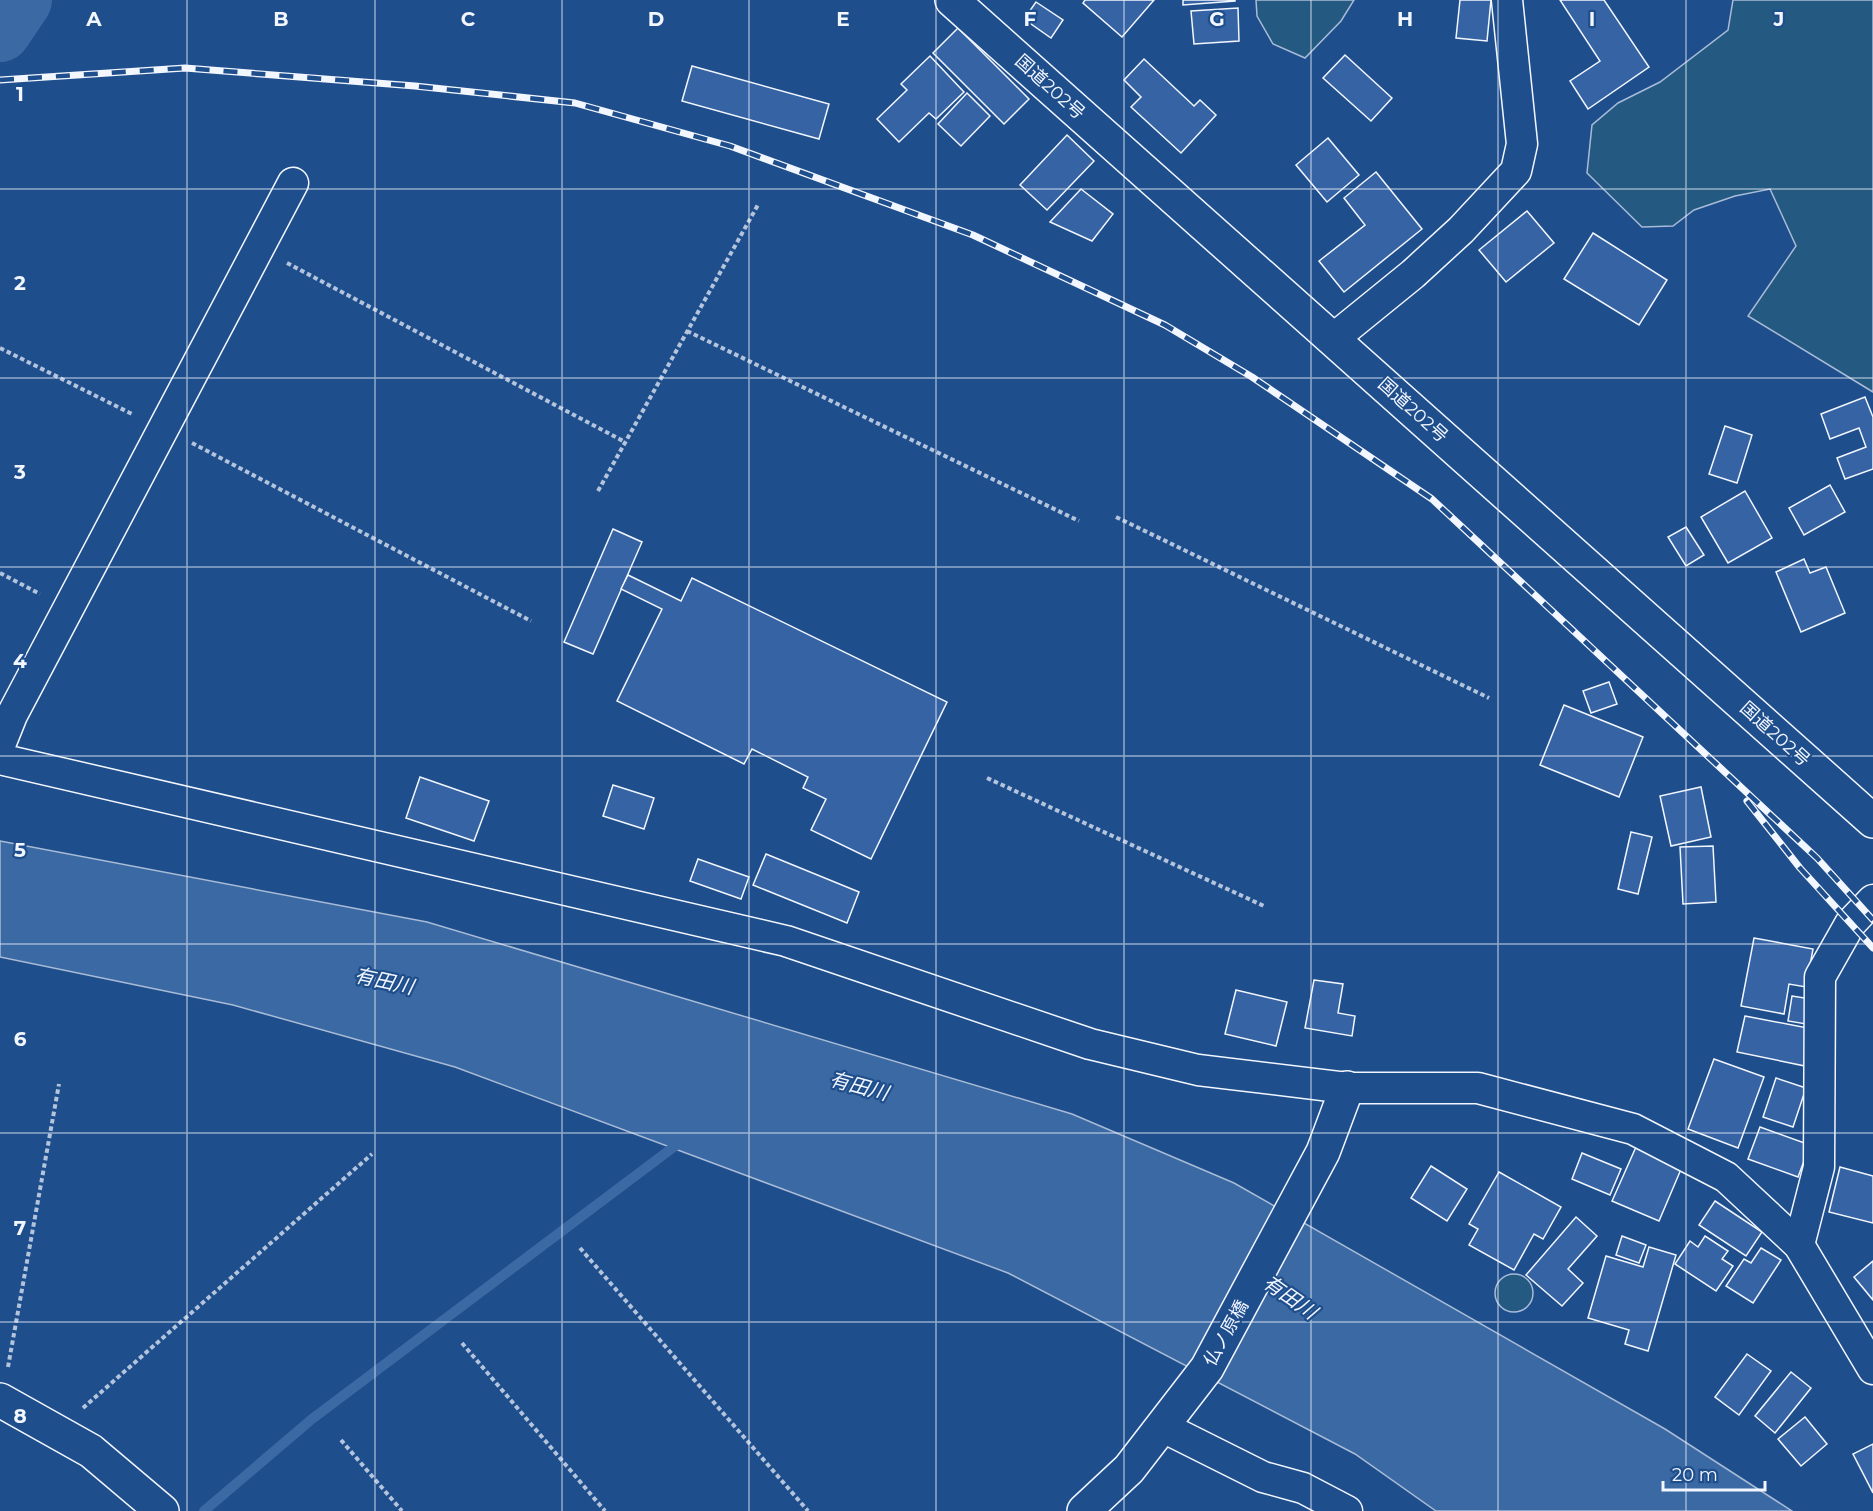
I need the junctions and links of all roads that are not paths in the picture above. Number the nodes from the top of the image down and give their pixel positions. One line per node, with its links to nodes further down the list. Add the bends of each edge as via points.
1 (952, 0): 4 (main road, 国道202号)
2 (1507, 0): 4 (street, via 1522,144 1516,171 1461,230)
3 (293, 183): 5 (street, via 17,704)
4 (1333, 339): 7 (main road, 国道202号)
5 (0, 745)
6 (0, 759): 9 (street, via 786,941 1090,1044 1198,1070)
7 (1873, 821)
8 (1873, 900): 10 (street, via 1850,924 1820,976 1819,1167)
9 (1347, 1088): 10 (street, via 1478,1088 1633,1129 1726,1178); 13 (main road, 仏ノ原橋, via 1323,1152 1275,1245 1207,1368)
10 (1798, 1245): 11 (street)
11 (1873, 1369)
12 (3, 1389): 14 (main road, via 91,1451)
13 (1171, 1416): 15 (main road, 仏ノ原橋, via 1129,1469); 16 (street, via 1263,1477 1303,1488)
14 (162, 1511)
15 (1084, 1511)
16 (1347, 1511)

